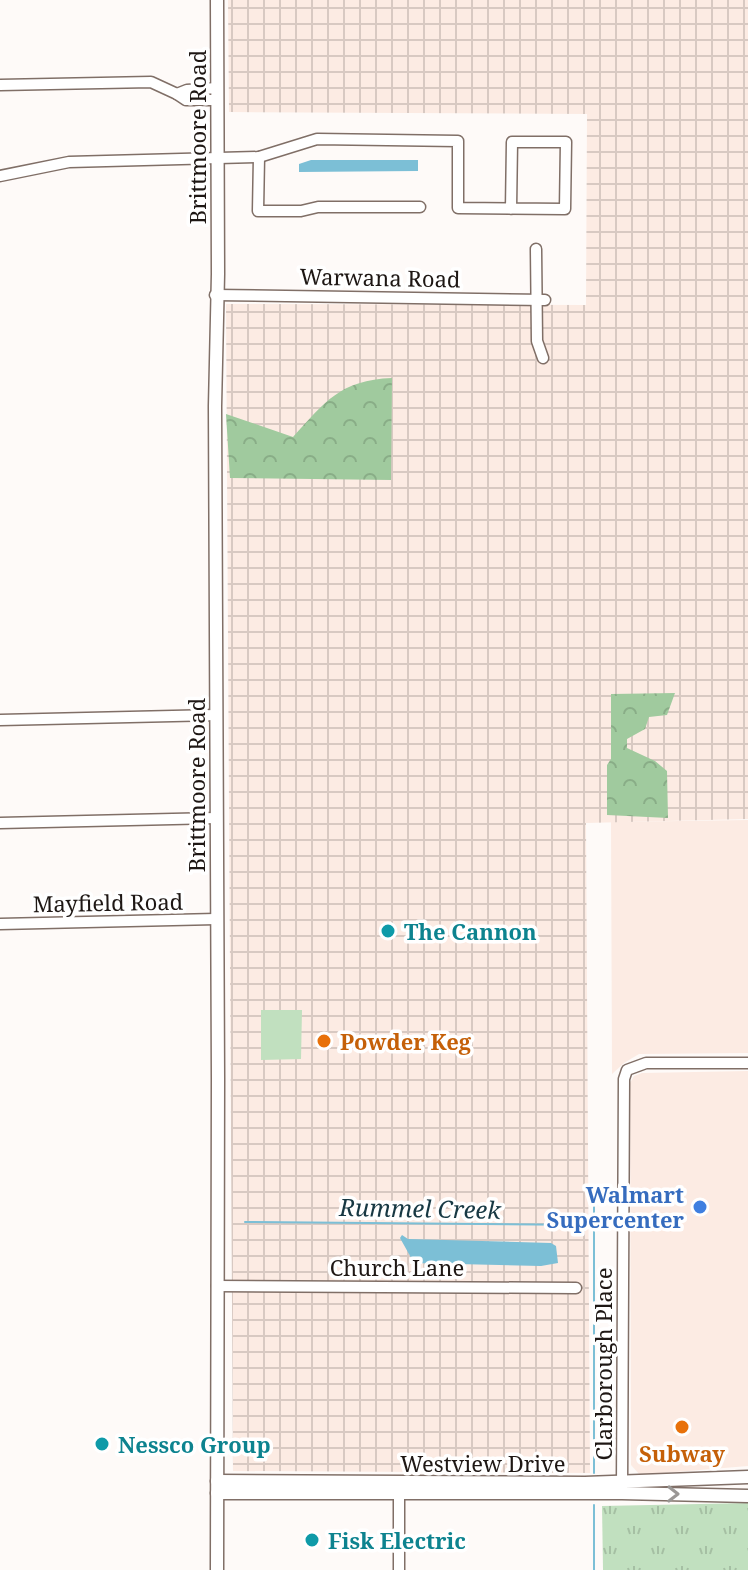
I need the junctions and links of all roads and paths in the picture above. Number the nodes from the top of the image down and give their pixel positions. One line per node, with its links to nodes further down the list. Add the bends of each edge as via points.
1 (217, 0): 3 (main road, Brittmoore Road)
2 (0, 85): 3 (street, via 151,82 186,100)
3 (217, 94): 5 (main road, Brittmoore Road)
4 (259, 157): 5 (street); 7 (street, via 258,211); 8 (street, via 317,139 458,141 458,208)
5 (217, 158): 6 (street, via 69,162); 10 (main road, Brittmoore Road)
6 (0, 176)
7 (420, 207)
8 (511, 209): 8 (street, via 565,209 566,142 512,142)
9 (536, 249): 11 (street)
10 (215, 295): 11 (street, Warwana Road); 13 (main road, Brittmoore Road)
11 (540, 300): 12 (street, via 537,341)
12 (543, 358)
13 (216, 715): 14 (street); 15 (main road, Brittmoore Road)
14 (0, 720)
15 (216, 818): 16 (street); 17 (main road, Brittmoore Road)
16 (0, 823)
17 (216, 919): 18 (street, Mayfield Road); 20 (main road, Brittmoore Road)
18 (0, 924)
19 (748, 1063): 25 (street, Clarborough Place, via 646,1063 627,1070 624,1079)
20 (217, 1286): 21 (street, Church Lane); 23 (main road, Brittmoore Road)
21 (576, 1288)
22 (748, 1477): 25 (main road, Westview Drive)
23 (217, 1487): 24 (main road, Westview Drive); 27 (main road, Brittmoore Road)
24 (399, 1488): 25 (main road, Westview Drive); 28 (street)
25 (622, 1488): 26 (main road, Westview Drive, one-way to 26)
26 (748, 1496)
27 (217, 1570)
28 (399, 1570)

